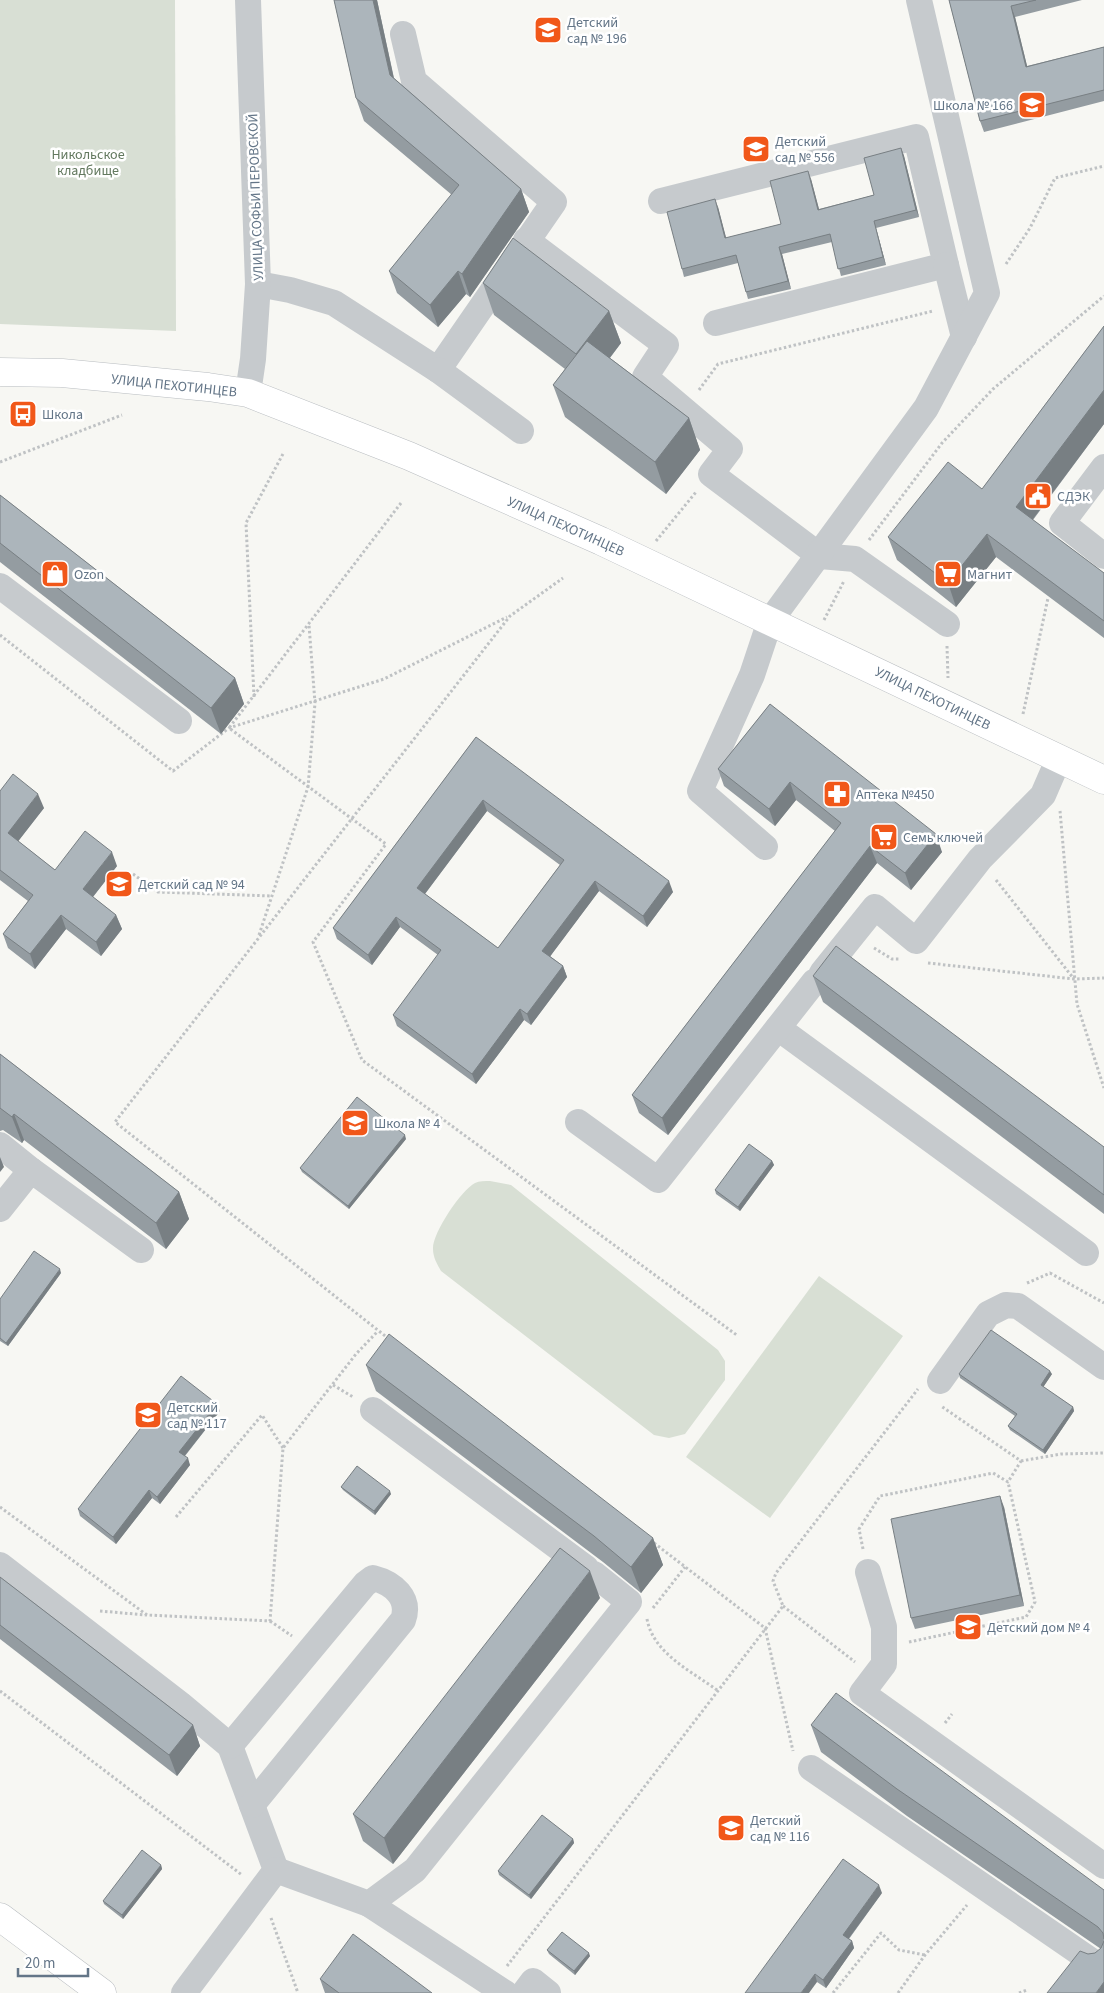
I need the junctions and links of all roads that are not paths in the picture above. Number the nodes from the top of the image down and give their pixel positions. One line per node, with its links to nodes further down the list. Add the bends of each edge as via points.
1 (248, 0): 7 (street, УЛИЦА СОФЬИ ПЕРОВСКОЙ)
2 (919, 0): 9 (street, via 988,293)
3 (403, 34): 5 (street, via 414,82 554,202)
4 (661, 201): 6 (street, via 916,137)
5 (526, 240): 10 (street); 15 (street, via 666,345 645,377 730,449 710,474)
6 (946, 264): 8 (street); 9 (street)
7 (258, 284): 10 (street, via 334,303); 12 (street, УЛИЦА СОФЬИ ПЕРОВСКОЙ)
8 (716, 323)
9 (964, 338): 15 (street, via 926,408)
10 (438, 370): 13 (street)
11 (0, 372): 12 (main road, УЛИЦА ПЕХОТИНЦЕВ, via 62,373)
12 (248, 393): 18 (main road, УЛИЦА ПЕХОТИНЦЕВ, via 409,456)
13 (521, 431)
14 (1104, 467): 16 (street, via 1062,523)
15 (820, 556): 18 (street); 19 (street, via 855,560)
16 (1104, 556)
17 (0, 586): 20 (street)
18 (770, 621): 21 (main road, УЛИЦА ПЕХОТИНЦЕВ); 23 (street, via 752,675 700,791)
19 (946, 624)
20 (179, 721)
21 (1060, 758): 22 (main road, УЛИЦА ПЕХОТИНЦЕВ); 24 (street, via 1043,795 980,860 916,941 874,907)
22 (1104, 780)
23 (765, 847)
24 (778, 1028): 25 (street, via 658,1180); 30 (street)
25 (578, 1122)
26 (0, 1145): 27 (street)
27 (31, 1170): 28 (street); 29 (street)
28 (0, 1209)
29 (141, 1250)
30 (1086, 1253)
31 (1104, 1367): 32 (street, via 1018,1306 1006,1305 988,1314)
32 (928, 1390)
33 (373, 1410): 41 (street, via 638,1609 415,1870)
34 (0, 1565): 36 (street)
35 (868, 1572): 39 (street, via 884,1627 884,1664 862,1692)
36 (230, 1746): 38 (street); 38 (street, via 365,1584 373,1578 386,1581 403,1597 407,1611 403,1620)
37 (811, 1768): 43 (street)
38 (252, 1805): 40 (street)
39 (1104, 1866)
40 (269, 1880): 41 (street); 46 (street)
41 (368, 1904): 44 (street)
42 (0, 1917): 45 (main road)
43 (1099, 1966)
44 (499, 1988)
45 (102, 1993)
46 (184, 1993)
47 (524, 1993): 48 (street, via 533,1981)
48 (548, 1993)

